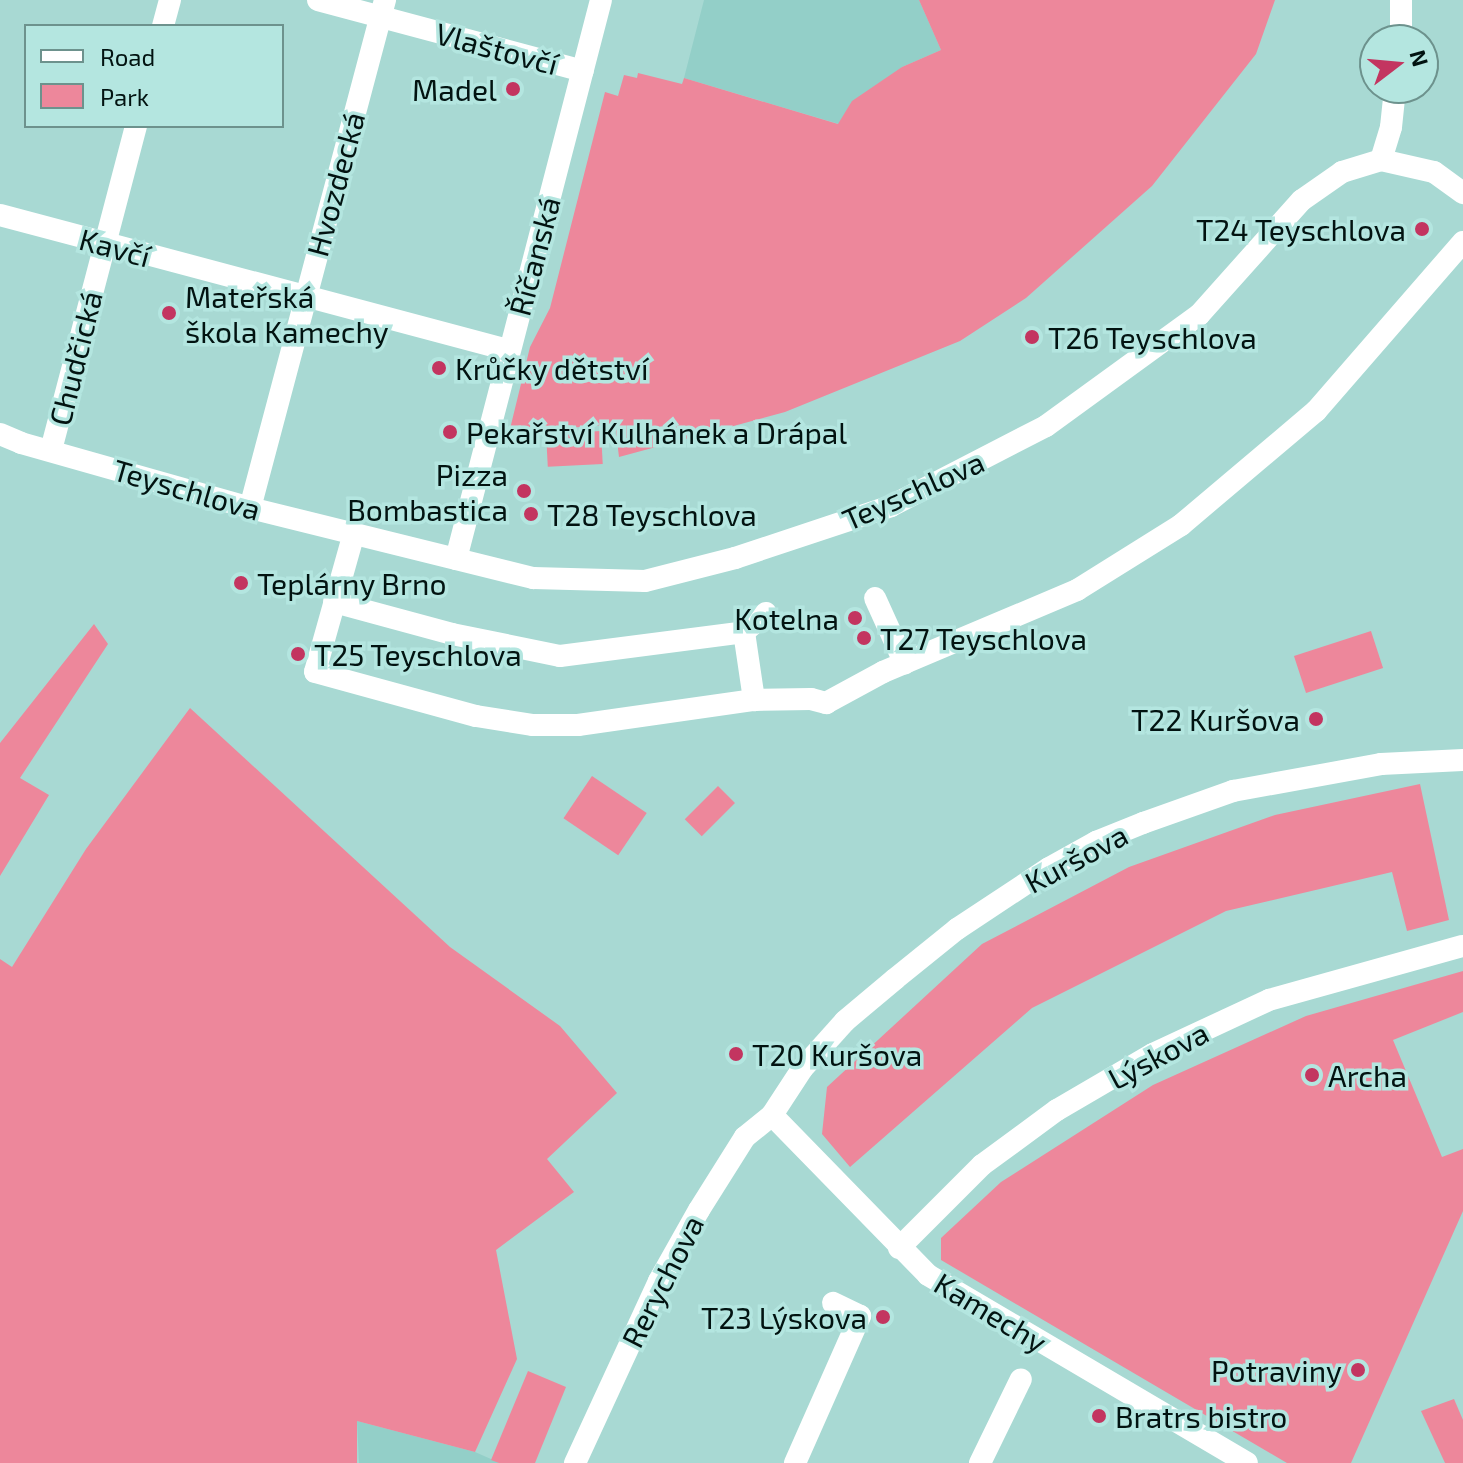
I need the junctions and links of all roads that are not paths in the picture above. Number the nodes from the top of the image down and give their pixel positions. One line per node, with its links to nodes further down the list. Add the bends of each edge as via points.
1 (170, 0): 6 (street)
2 (318, 0): 5 (street, Vlaštovčí)
3 (601, 0): 8 (street, Říčanská)
4 (1401, 0): 7 (street)
5 (382, 8): 8 (street, Vlaštovčí); 16 (street, Hvozdecká)
6 (164, 24)
7 (1401, 24)
8 (583, 71): 17 (street, Říčanská)
9 (1393, 104): 11 (street)
10 (135, 128): 15 (street, Chudčická)
11 (1381, 160): 12 (street, Teyschlova, via 1434,172); 22 (street, Teyschlova, via 1342,172 1302,200 1199,315 1046,426 891,506 735,558 645,581 533,578)
12 (1463, 193)
13 (0, 215): 15 (street, Kavčí)
14 (1463, 242): 27 (street, via 1316,411 1181,525 1077,590)
15 (104, 244): 16 (street, Kavčí); 19 (street, Chudčická)
16 (304, 298): 17 (street, Kavčí); 20 (street, Hvozdecká)
17 (508, 350): 22 (street, Říčanská)
18 (10, 439): 19 (street, Teyschlova)
19 (51, 450): 20 (street, Teyschlova)
20 (250, 508): 21 (street, Teyschlova)
21 (354, 533): 22 (street, Teyschlova); 24 (street)
22 (456, 559)
23 (875, 598): 27 (street)
24 (334, 602): 26 (street, via 560,656); 28 (street, via 315,672 476,716 578,725)
25 (766, 613): 26 (street)
26 (744, 632): 28 (street)
27 (905, 664): 28 (street, via 826,703)
28 (754, 700)
29 (1463, 760): 31 (street, Kuršova, via 1381,764 1233,791 1096,842 957,929 895,979 836,1030)
30 (1463, 946): 32 (street, Lýskova, via 1269,1000 1153,1054 1057,1110 982,1165)
31 (772, 1115): 32 (street, Kamechy); 35 (street, Rerychova, via 745,1137 699,1210 659,1281)
32 (899, 1248): 38 (street, Kamechy, via 928,1275)
33 (833, 1303): 36 (street, via 860,1316)
34 (1021, 1379): 37 (street)
35 (575, 1463)
36 (795, 1463)
37 (980, 1463)
38 (1247, 1463)

